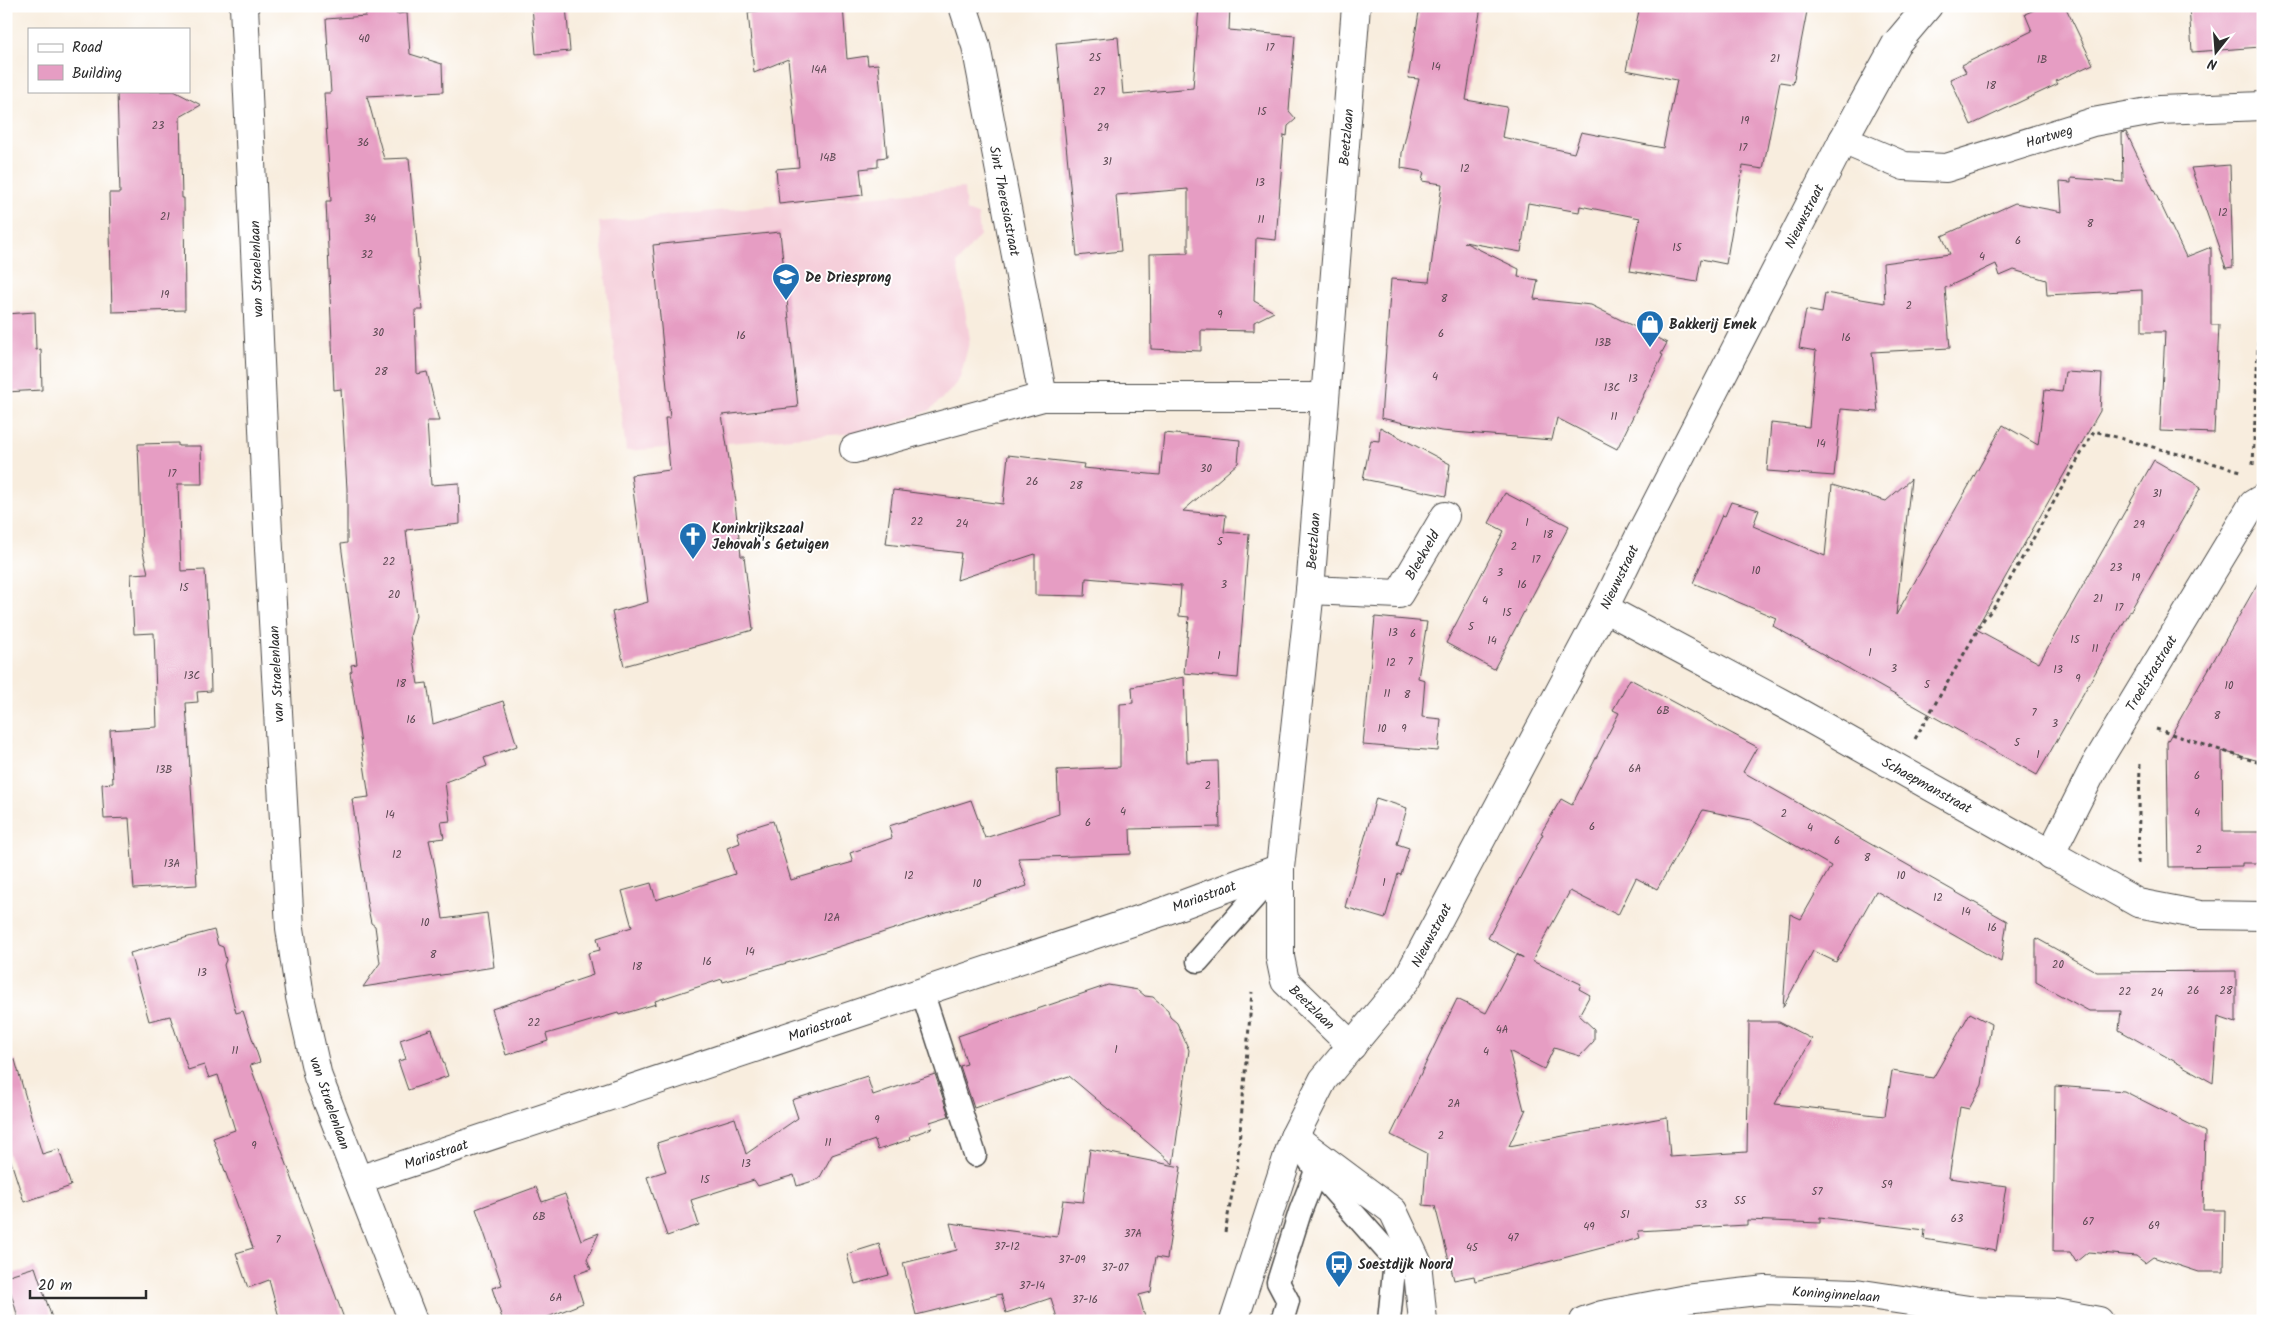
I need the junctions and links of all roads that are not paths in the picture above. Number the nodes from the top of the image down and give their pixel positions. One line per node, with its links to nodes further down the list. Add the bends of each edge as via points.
1 (244, 6): 23 (street, van Straelenlaan, via 290,928 300,997 318,1077)
2 (962, 6): 7 (street, Sint Theresiastraat, via 976,46)
3 (1356, 6): 8 (street, Beetzlaan)
4 (1928, 6): 6 (street, Nieuwstraat, via 1896,44)
5 (2263, 106): 6 (street, Hartweg, via 2159,110 2093,122 1946,168 1904,166)
6 (1843, 140): 13 (street, Nieuwstraat)
7 (1043, 397): 8 (street); 9 (street)
8 (1324, 397): 12 (street, Beetzlaan)
9 (854, 448)
10 (2261, 499): 14 (street, Troelstrastraat, via 2253,504 2132,722 2096,764)
11 (1445, 516): 12 (street, Bleekveld, via 1399,594)
12 (1310, 590): 15 (street, Beetzlaan)
13 (1604, 608): 14 (street, Schaepmanstraat, via 1789,707); 19 (street, Nieuwstraat, via 1407,979)
14 (2050, 855): 16 (street, Schaepmanstraat, via 2138,903 2200,915)
15 (1280, 868): 17 (lane); 18 (street, Mariastraat, via 1165,911); 19 (street, Beetzlaan, via 1280,957 1285,981)
16 (2263, 916)
17 (1198, 961)
18 (922, 991): 21 (lane); 23 (street, Mariastraat)
19 (1352, 1046): 20 (street, Nieuwstraat, via 1323,1080)
20 (1294, 1137): 22 (lane); 26 (street, Nieuwstraat); 29 (street, via 1393,1211 1417,1262)
21 (975, 1155)
22 (1316, 1171): 27 (lane, via 1278,1282 1288,1301); 28 (lane, via 1395,1260)
23 (358, 1180): 25 (street, van Straelenlaan)
24 (1596, 1319): 30 (street, Koninginnelaan, via 1686,1299 1766,1290 1856,1293 1969,1310 2056,1313)
25 (413, 1321)
26 (1234, 1321)
27 (1282, 1321)
28 (1389, 1321)
29 (1423, 1321)
30 (2099, 1321)

